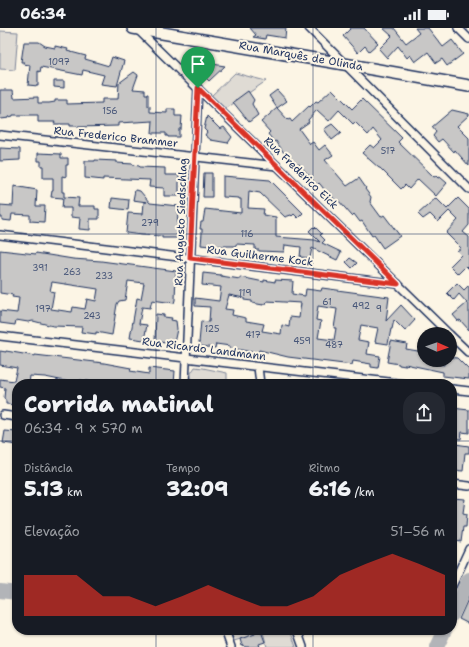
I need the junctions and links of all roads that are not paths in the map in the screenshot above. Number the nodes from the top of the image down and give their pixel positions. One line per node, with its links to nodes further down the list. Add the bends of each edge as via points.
1 (136, 28): 5 (main road, Rua Marquês de Olinda); 7 (street, Rua Frederico Eick)
2 (309, 28): 5 (street)
3 (458, 28): 4 (street)
4 (469, 39)
5 (344, 64): 6 (main road, Rua Marquês de Olinda); 11 (street)
6 (469, 86)
7 (198, 88): 9 (street, Rua Augusto Siedschlag); 10 (street, Rua Frederico Eick)
8 (0, 135): 9 (street, Rua Frederico Brammer)
9 (195, 157): 10 (street, Rua Frederico Brammer); 13 (street, Rua Augusto Siedschlag)
10 (277, 166): 14 (street, Rua Frederico Eick)
11 (469, 189)
12 (0, 235): 13 (street, Rua Guilherme Kock)
13 (190, 258): 14 (street, Rua Guilherme Kock); 19 (street, Rua Augusto Siedschlag)
14 (398, 284): 15 (street, Rua Frederico Eick)
15 (443, 327)
16 (0, 336): 19 (street, Rua Ricardo Landmann)
17 (457, 341): 18 (street, Rua Frederico Eick)
18 (469, 353)
19 (186, 358): 20 (street, Rua Ricardo Landmann); 21 (street, Rua Augusto Siedschlag)
20 (258, 367): 22 (street); 23 (street, Rua Ricardo Landmann)
21 (185, 379)
22 (259, 379)
23 (362, 379)
24 (457, 390): 25 (street)
25 (469, 391)
26 (3, 415): 27 (street)
27 (12, 416)
28 (457, 485): 29 (street)
29 (469, 486)
30 (469, 549): 31 (street)
31 (457, 568)
32 (227, 635): 34 (street)
33 (299, 635): 35 (street)
34 (231, 647)
35 (303, 647)

